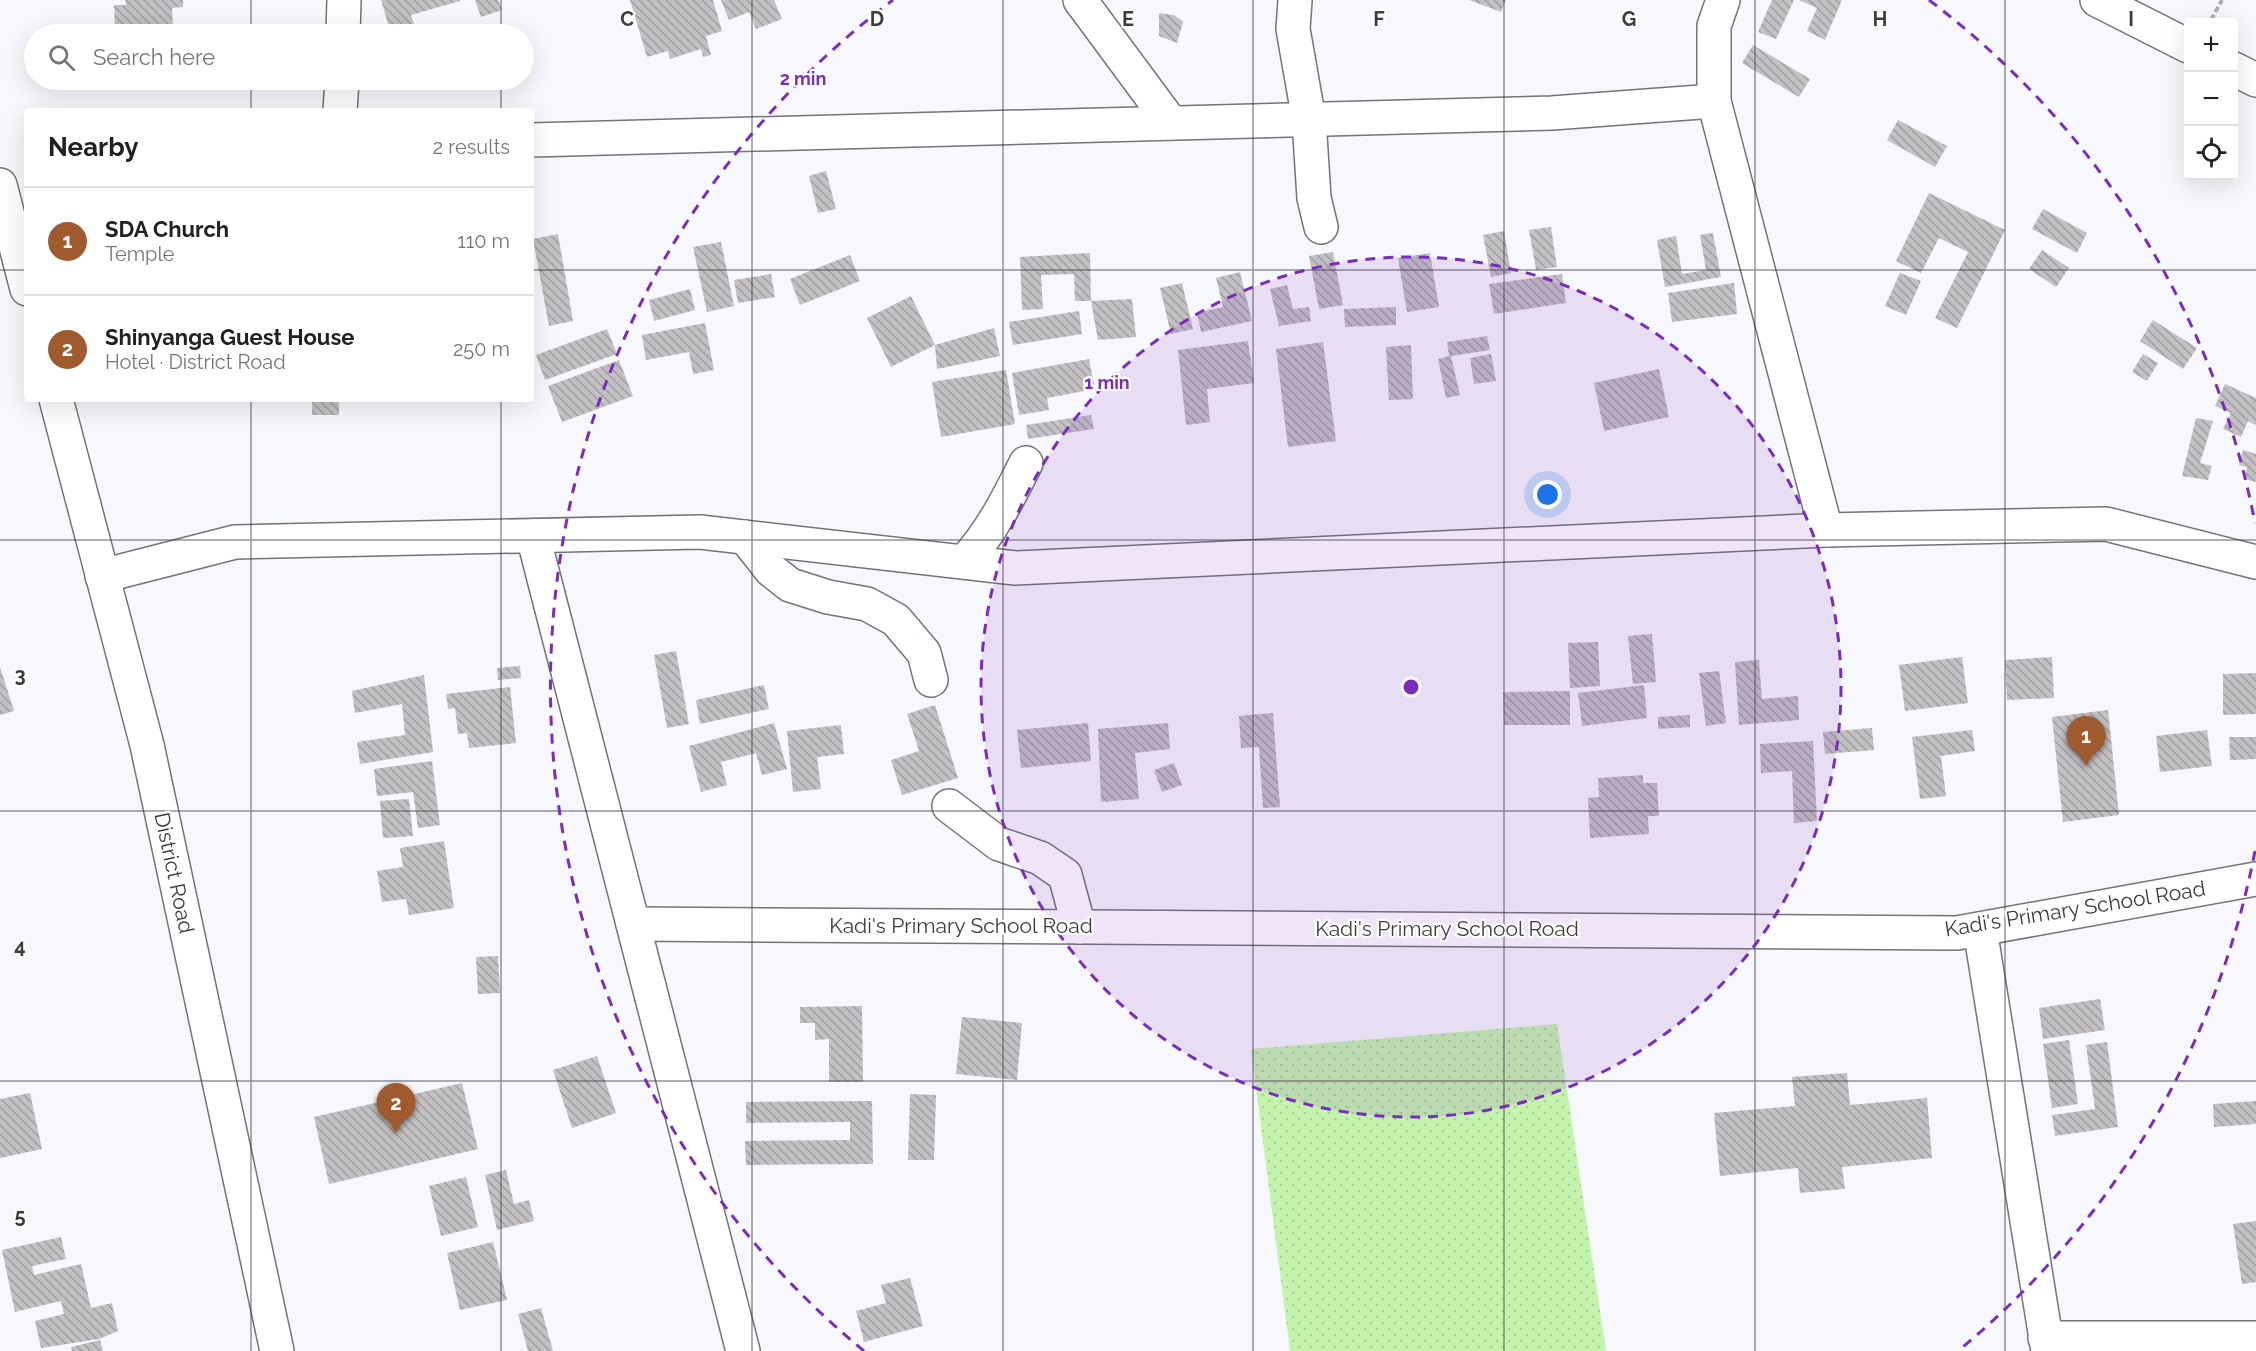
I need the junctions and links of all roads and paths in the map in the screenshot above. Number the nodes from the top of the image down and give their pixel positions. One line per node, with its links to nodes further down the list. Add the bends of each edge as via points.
1 (344, 0): 8 (street)
2 (1080, 0): 16 (street)
3 (1295, 0): 15 (street, via 1293,29)
4 (1723, 0): 13 (street, via 1714,26)
5 (2097, 0): 9 (street)
6 (2222, 0): 7 (path)
7 (2212, 18)
8 (343, 24)
9 (2184, 44)
10 (2238, 71): 11 (street)
11 (2256, 80)
12 (341, 90): 14 (street)
13 (1714, 101): 15 (street, via 1552,113); 23 (street)
14 (340, 108)
15 (1309, 120): 16 (street); 19 (street, via 1314,198)
16 (1171, 123): 17 (street)
17 (534, 140)
18 (8, 200): 20 (street)
19 (1321, 227)
20 (24, 275)
21 (57, 402): 28 (street, District Road)
22 (1026, 464): 26 (street, via 1003,509)
23 (1826, 530): 26 (street, via 1015,568); 27 (street, via 2106,524)
24 (533, 536): 25 (street, via 700,532); 28 (street, via 235,542); 32 (street)
25 (745, 537): 26 (street); 29 (street, via 771,570 790,585 867,604 896,620 924,652)
26 (964, 562)
27 (2256, 562)
28 (102, 576): 37 (street, District Road, via 147,745)
29 (931, 680)
30 (949, 806): 33 (street, via 999,844 1040,858 1065,875)
31 (2256, 879): 34 (street, Kadi's Primary School Road)
32 (633, 924): 33 (street, Kadi's Primary School Road); 38 (street)
33 (1079, 927): 34 (street, Kadi's Primary School Road, via 1957,933)
34 (1980, 929): 36 (street)
35 (2256, 1338): 36 (street)
36 (2046, 1345)
37 (277, 1351)
38 (743, 1351)

